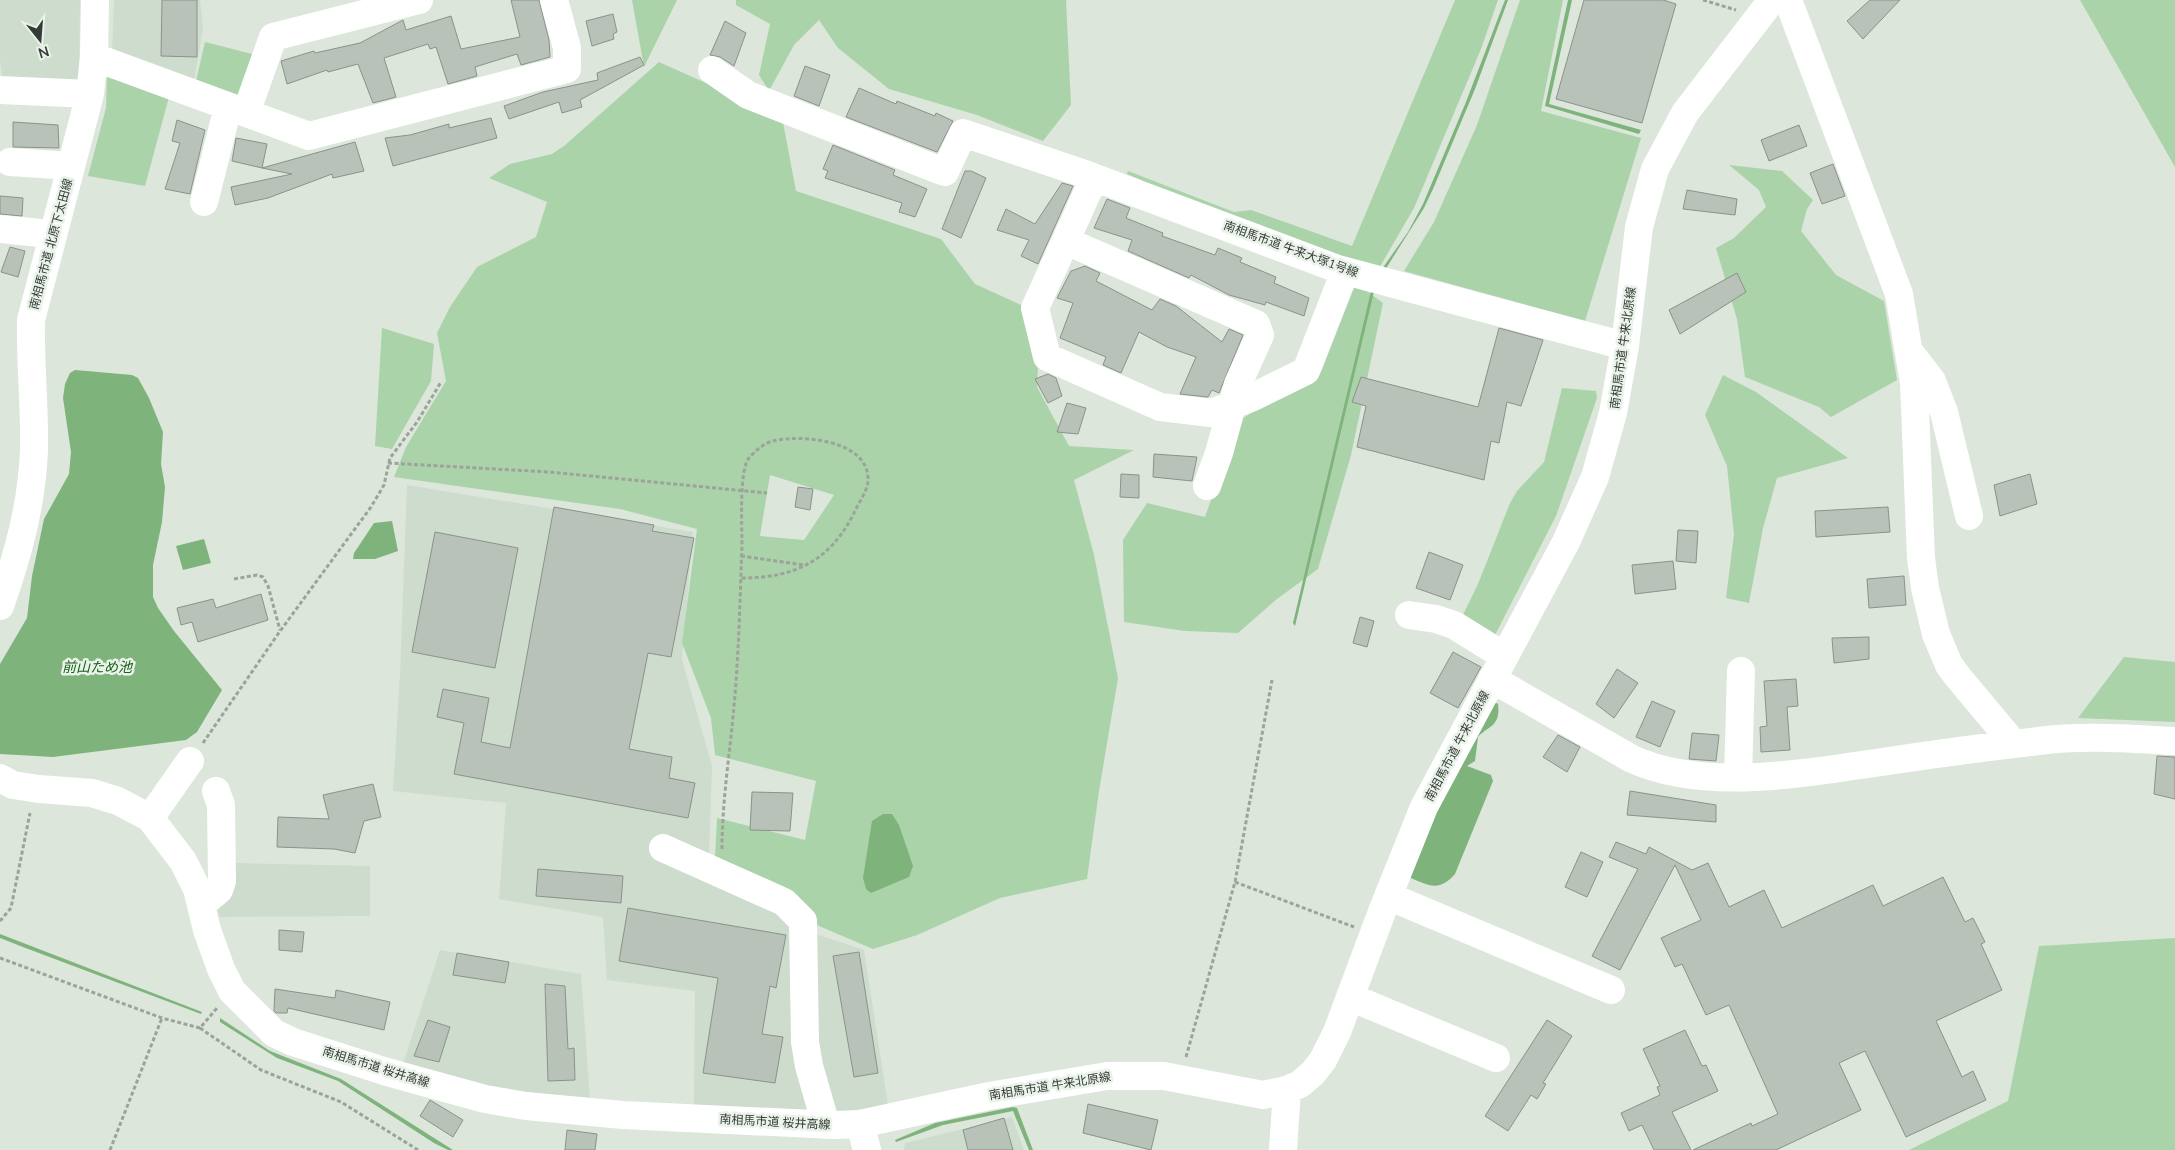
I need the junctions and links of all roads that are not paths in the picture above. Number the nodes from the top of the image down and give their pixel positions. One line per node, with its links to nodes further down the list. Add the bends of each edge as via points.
1 (95, 0): 6 (street, 南相馬市道 北原下太田線)
2 (419, 0): 10 (street, via 273,37)
3 (554, 0): 10 (street, via 567,48 566,69 309,136)
4 (1788, 0): 20 (street, via 1890,265)
5 (1766, 8): 19 (street, 南相馬市道 牛来北原線, via 1685,113 1654,170 1639,227)
6 (94, 57): 9 (street, 南相馬市道 北原下太田線); 10 (street)
7 (712, 70): 13 (street, 南相馬市道 牛来大塚1号線, via 748,95 946,172 963,133)
8 (0, 90): 9 (street)
9 (90, 94): 12 (street, 南相馬市道 北原下太田線)
10 (237, 110): 14 (street)
11 (10, 162): 12 (street)
12 (71, 166): 16 (street, 南相馬市道 北原下太田線)
13 (1094, 178): 17 (street); 18 (street, 南相馬市道 牛来大塚1号線)
14 (204, 202)
15 (0, 229): 16 (street)
16 (52, 237): 24 (street, 南相馬市道 北原下太田線, via 31,320 34,451 28,508)
17 (1066, 242): 21 (street, via 1256,324 1260,335 1238,384); 21 (street, via 1036,308 1048,357 1160,407 1211,414)
18 (1345, 271): 19 (street, 南相馬市道 牛来大塚1号線); 21 (street, via 1306,371)
19 (1625, 346): 26 (street, 南相馬市道 牛来北原線, via 1613,413 1595,477 1566,542)
20 (1911, 354): 23 (street, via 1932,381 1944,412); 29 (street, via 1921,558 1930,616 1949,665)
21 (1233, 405): 22 (street)
22 (1207, 486)
23 (1969, 516)
24 (0, 606)
25 (1409, 615): 26 (street, via 1436,618 1454,626)
26 (1498, 668): 31 (street, via 1610,748 1653,769); 36 (street, 南相馬市道 牛来北原線, via 1424,807)
27 (1741, 670): 31 (street)
28 (2175, 741): 29 (street, via 2092,737)
29 (2014, 744): 31 (street, via 1827,770)
30 (190, 761): 34 (street)
31 (1738, 777)
32 (0, 778): 34 (street, 南相馬市道 桜井高線, via 13,785 30,788 92,793 118,801)
33 (216, 790): 37 (street, via 220,805 222,881 219,890)
34 (150, 818): 37 (street, 南相馬市道 桜井高線, via 183,861)
35 (663, 848): 43 (street, via 784,902 803,920 805,1042)
36 (1388, 896): 38 (street); 39 (street, 南相馬市道 牛来北原線)
37 (201, 905): 43 (street, 南相馬市道 桜井高線, via 221,969 232,991 274,1033 294,1042 485,1099 526,1106 623,1115)
38 (1611, 990)
39 (1350, 997): 40 (street); 41 (street, 南相馬市道 牛来北原線, via 1323,1060 1300,1084)
40 (1496, 1058)
41 (1286, 1090): 42 (street, 南相馬市道 牛来北原線, via 1256,1095 1130,1074 1084,1078); 45 (street)
42 (860, 1124): 43 (street, 南相馬市道 桜井高線); 44 (street)
43 (826, 1125)
44 (867, 1150)
45 (1283, 1150)

